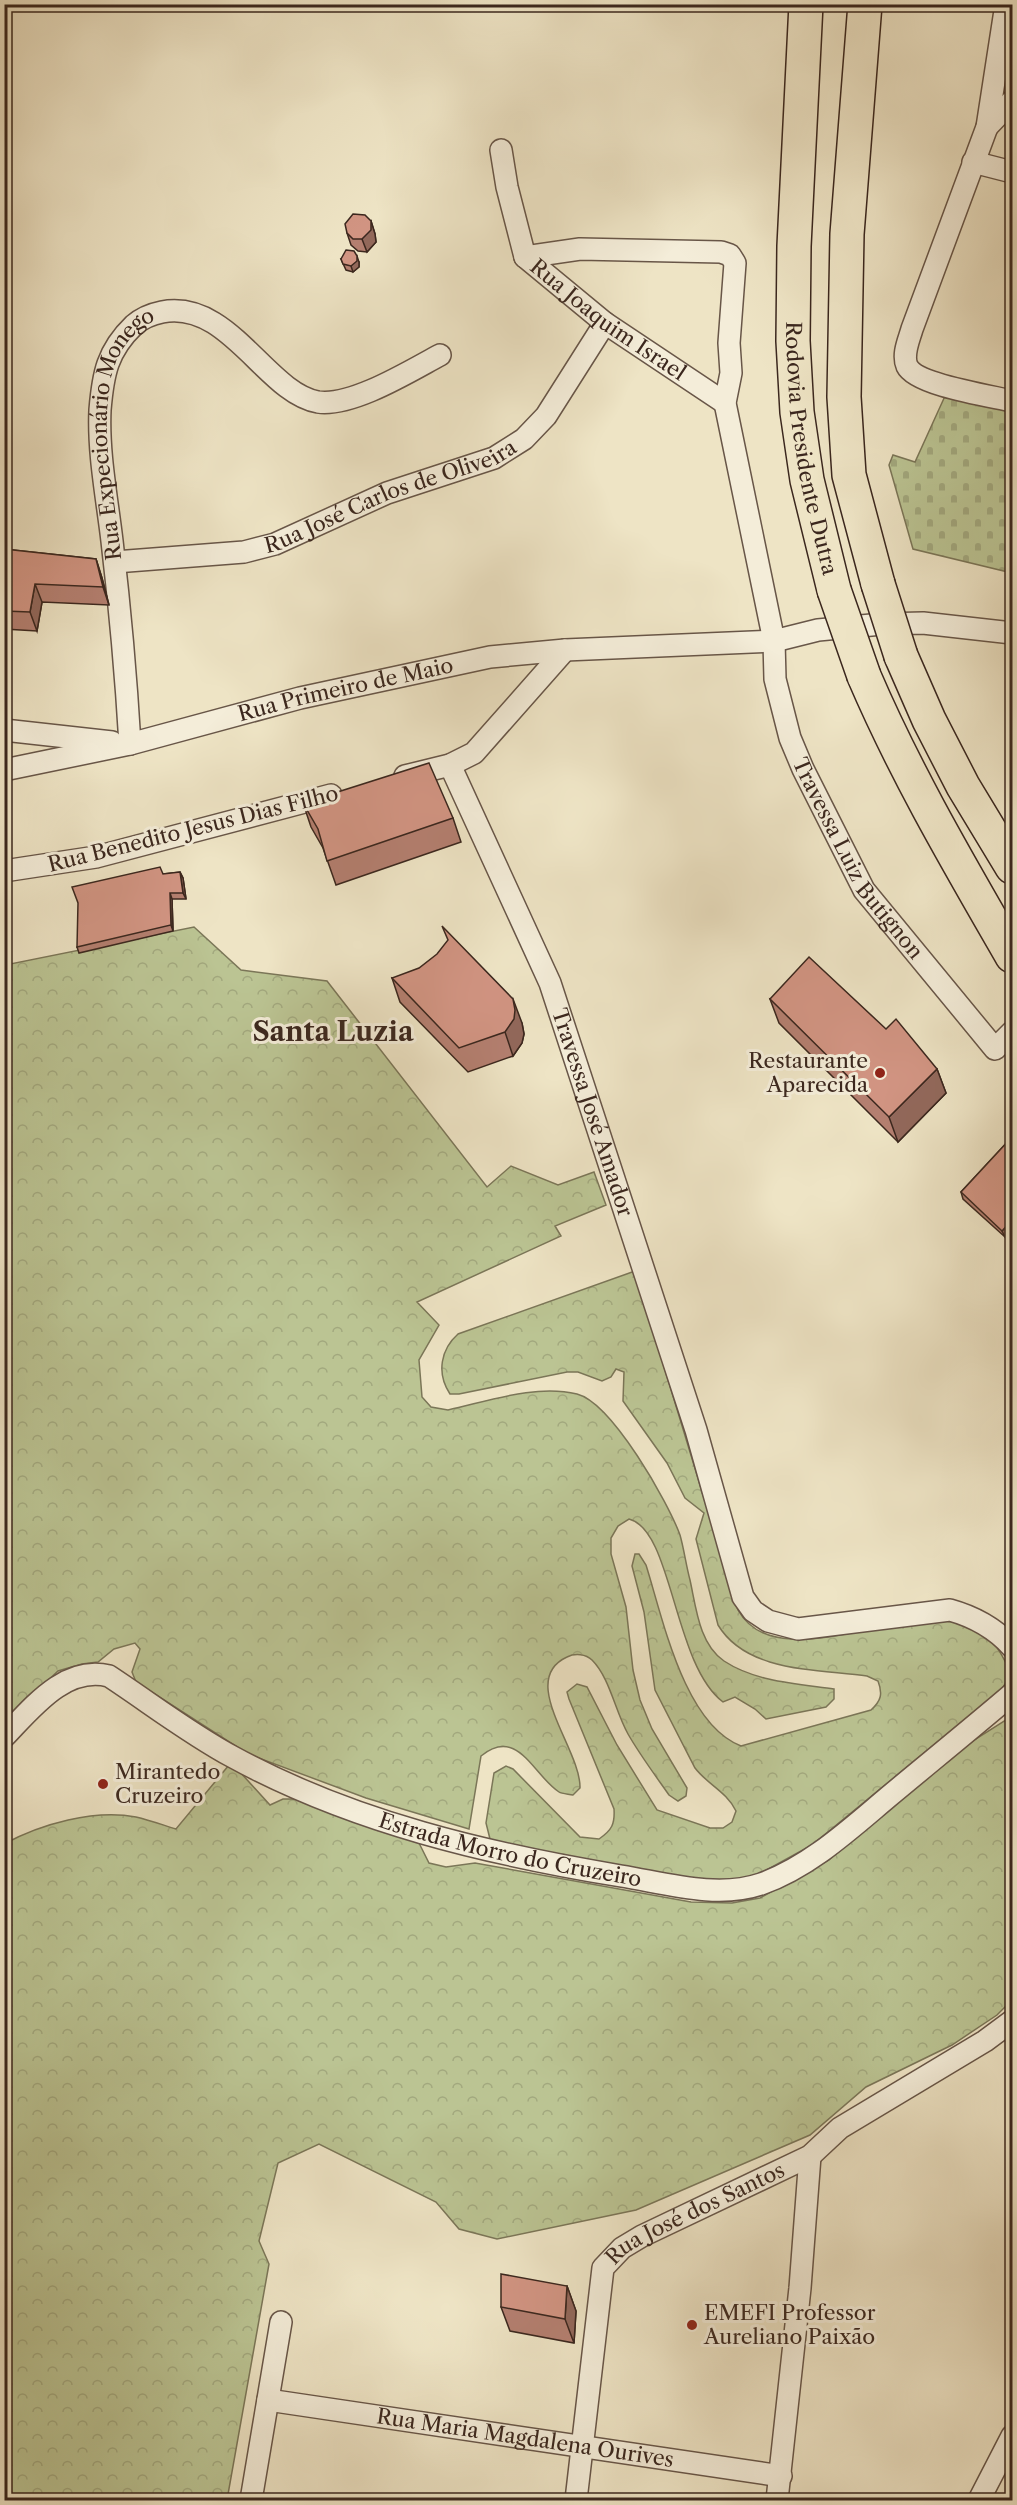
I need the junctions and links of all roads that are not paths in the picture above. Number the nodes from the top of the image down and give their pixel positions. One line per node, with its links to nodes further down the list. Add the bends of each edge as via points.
1 (806, 4): 26 (highway, Rodovia Presidente Dutra, bridge, via 793,341 797,412 807,480 834,590 864,676 930,816)
2 (865, 4): 24 (highway, Rodovia Presidente Dutra, bridge, via 848,234 844,397 849,475 901,656 963,786)
3 (1006, 4): 5 (street)
4 (1012, 101): 5 (street)
5 (987, 127): 7 (street)
6 (501, 150): 9 (street, Rua Joaquim Israel)
7 (973, 162): 8 (street); 12 (street, via 905,355 914,374 930,381)
8 (1012, 172)
9 (525, 257): 10 (street, Rua Joaquim Israel); 13 (street, via 580,249 730,255 735,263 729,343 731,373)
10 (605, 323): 13 (street, Rua Joaquim Israel); 14 (street, Rua José Carlos de Oliveira, via 546,416 524,440 494,458 387,493 275,544 244,552)
11 (440, 356): 14 (street, Rua Expecionário Monego, via 362,392 327,403 289,387 242,344 203,319 169,311 138,321 109,355 100,413)
12 (1012, 401)
13 (725, 403): 16 (street)
14 (115, 562): 19 (street, Rua Expecionário Monego)
15 (1012, 633): 16 (street, Rua Primeiro de Maio, via 923,623 882,624 818,630)
16 (774, 641): 17 (street, Rua Primeiro de Maio); 27 (street, Travessa Luiz Butignon, via 775,679 790,738 802,770 864,890 995,1049)
17 (565, 650): 19 (street, Rua Primeiro de Maio, via 490,657 311,696); 20 (street, via 474,753)
18 (4, 730): 19 (street)
19 (130, 744): 21 (street)
20 (450, 765): 22 (street); 28 (street, Travessa José Amador, via 549,983 696,1430 743,1597 753,1611 768,1621 798,1629 950,1610 985,1624)
21 (4, 770)
22 (384, 782)
23 (352, 790): 25 (street, Rua Benedito Jesus Dias Filho, via 96,857)
24 (1012, 867)
25 (4, 871)
26 (1012, 956)
27 (1012, 1032)
28 (1012, 1647)
29 (1012, 1694): 30 (street, Estrada Morro do Cruzeiro, via 813,1857 760,1884 733,1890 698,1889 562,1866 434,1837 274,1778 231,1756 110,1676 95,1672 83,1673 60,1685)
30 (4, 1737)
31 (1012, 2021): 32 (street, Rua José dos Santos, via 840,2128)
32 (810, 2156): 36 (street, Rua José dos Santos, via 642,2236 622,2248 603,2268); 37 (street)
33 (281, 2322): 34 (street)
34 (268, 2400): 36 (street, Rua Maria Magdalena Ourives); 38 (street)
35 (1012, 2436): 41 (street)
36 (583, 2446): 37 (street, Rua Maria Magdalena Ourives); 39 (street, Rua José dos Santos)
37 (781, 2476): 40 (street)
38 (251, 2500)
39 (576, 2500)
40 (777, 2500)
41 (979, 2500)

